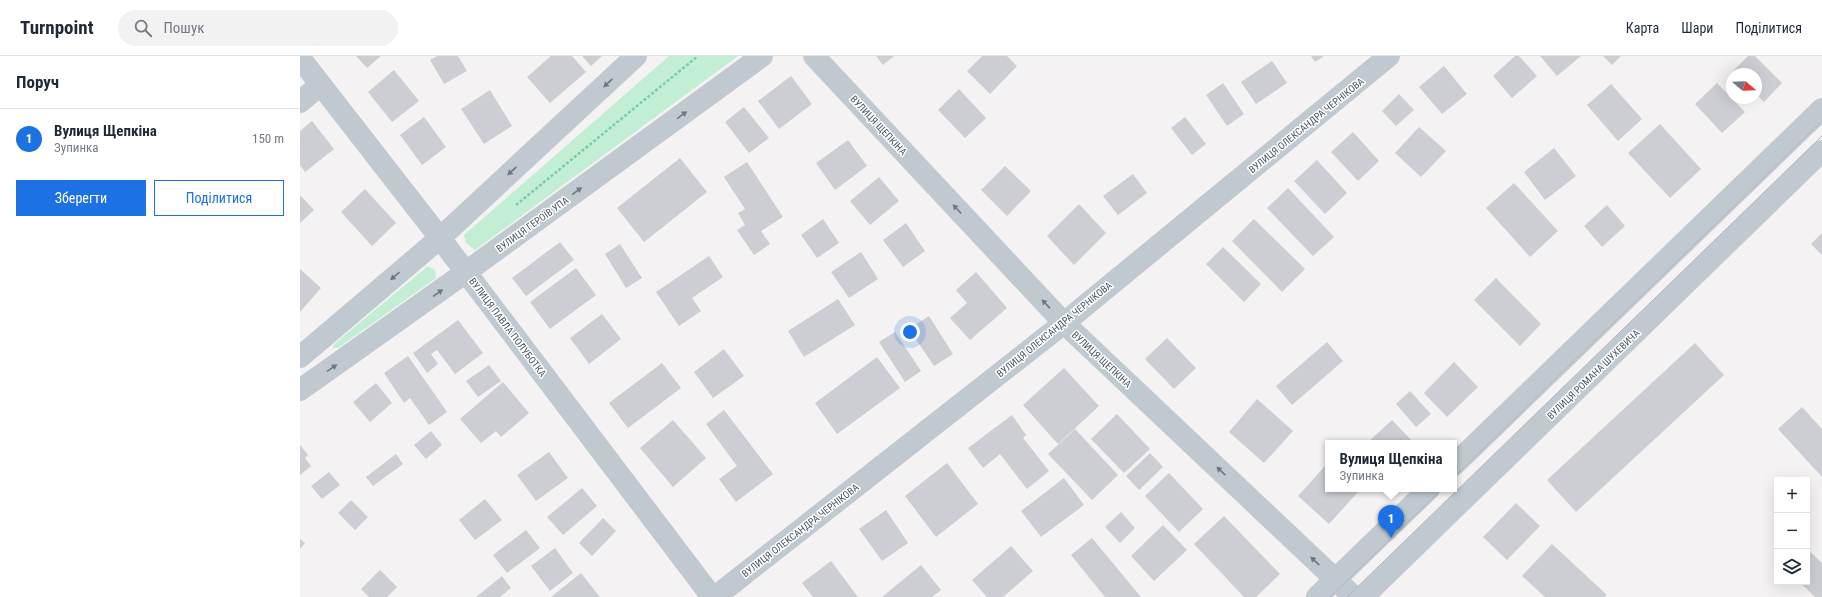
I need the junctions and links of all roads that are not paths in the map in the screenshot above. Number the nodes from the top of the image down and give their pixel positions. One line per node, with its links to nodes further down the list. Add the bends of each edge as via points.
1 (636, 56): 10 (street, one-way to 10)
2 (762, 56): 11 (street, ВУЛИЦЯ ГЕРОЇВ УПА, one-way to 2)
3 (814, 56): 12 (street, ВУЛИЦЯ ЩЕПКІНА, one-way to 3)
4 (1389, 56): 12 (street, ВУЛИЦЯ ОЛЕКСАНДРА ЧЕРНІКОВА)
5 (300, 58): 6 (street, ВУЛИЦЯ ПАВЛА ПОЛУБОТКА)
6 (320, 85): 7 (street); 10 (street, ВУЛИЦЯ ПАВЛА ПОЛУБОТКА)
7 (300, 102)
8 (1822, 109): 15 (street)
9 (1822, 151): 21 (street, ВУЛИЦЯ РОМАНА ШУХЕВИЧА)
10 (440, 238): 11 (street, ВУЛИЦЯ ПАВЛА ПОЛУБОТКА); 13 (street, one-way to 13)
11 (466, 272): 14 (street, ВУЛИЦЯ ГЕРОЇВ УПА, one-way to 11); 18 (street, ВУЛИЦЯ ПАВЛА ПОЛУБОТКА)
12 (1064, 323): 17 (street, ВУЛИЦЯ ЩЕПКІНА, one-way to 12); 18 (street, ВУЛИЦЯ ОЛЕКСАНДРА ЧЕРНІКОВА)
13 (300, 357)
14 (300, 390)
15 (1457, 462)
16 (1426, 492): 17 (street)
17 (1336, 579): 19 (street); 20 (street, ВУЛИЦЯ ЩЕПКІНА)
18 (714, 597)
19 (1317, 597)
20 (1354, 597)
21 (1363, 597)

